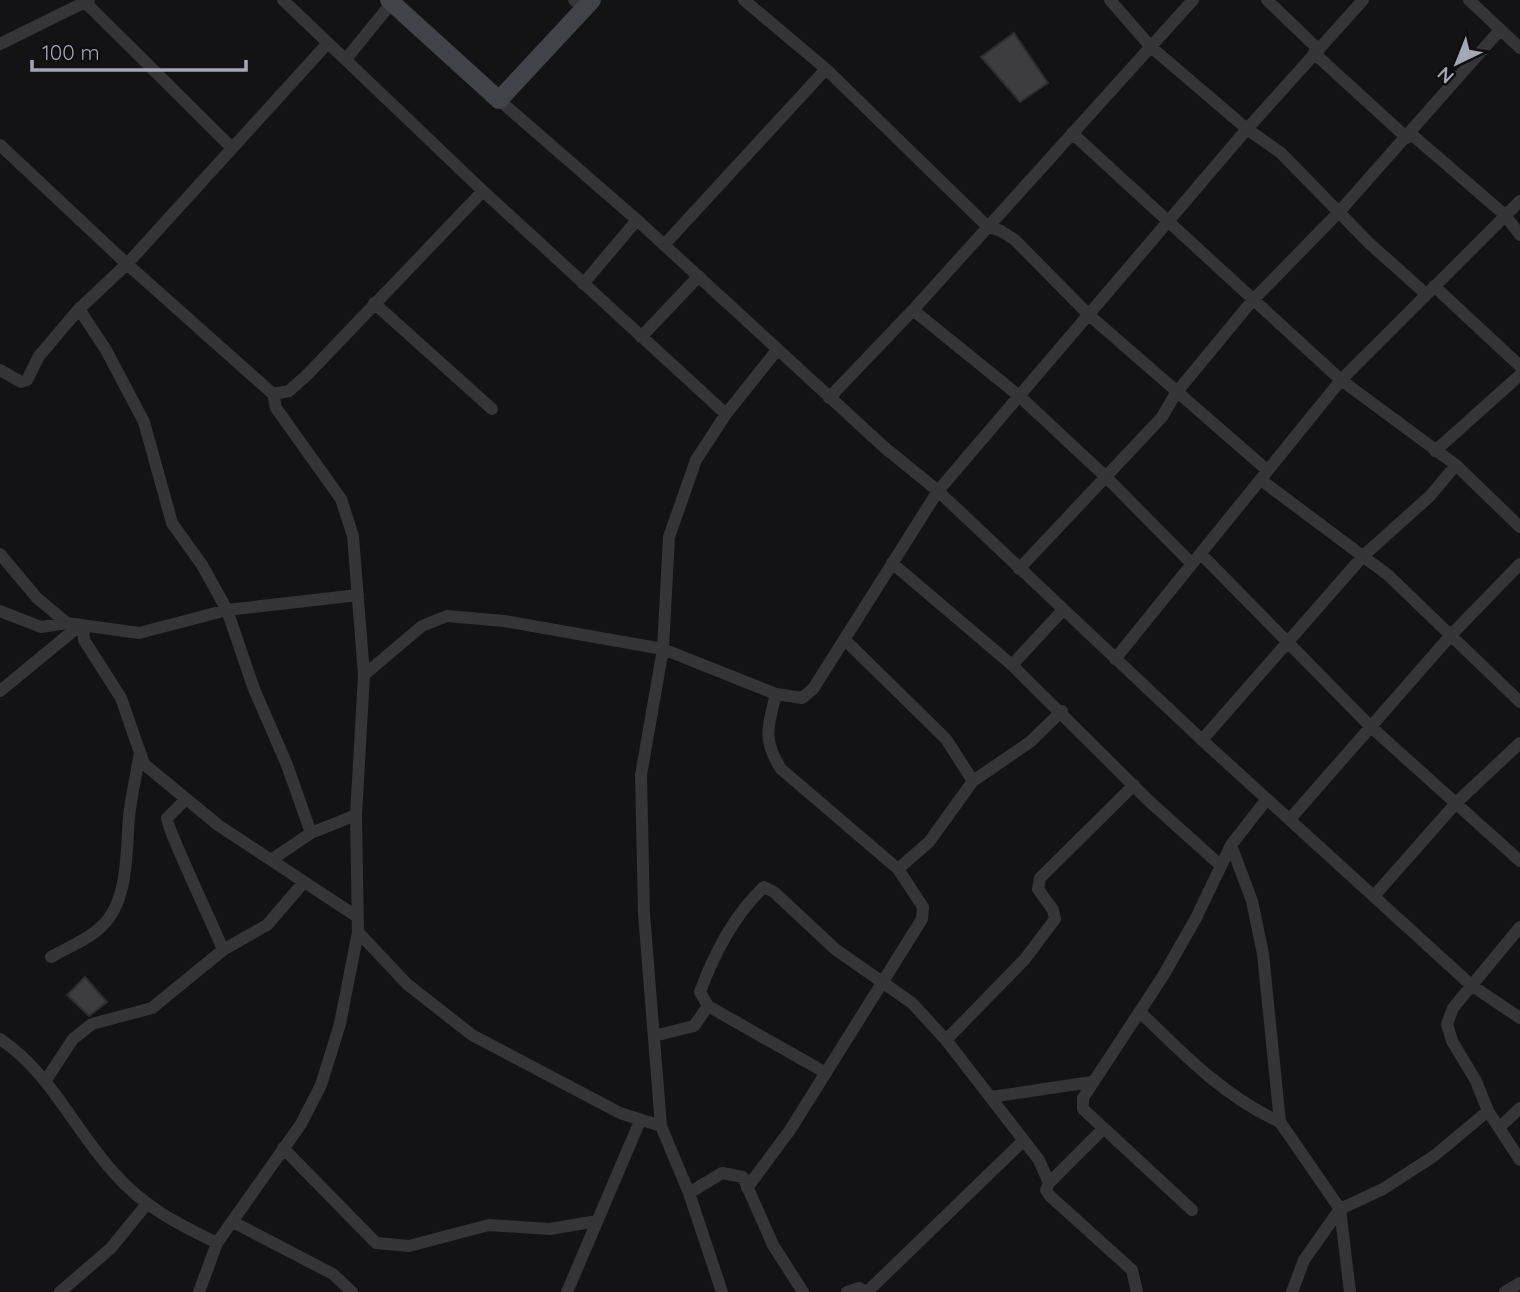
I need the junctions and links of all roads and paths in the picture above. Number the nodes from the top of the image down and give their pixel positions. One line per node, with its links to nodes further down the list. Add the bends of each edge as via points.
1 (283, 0): 13 (street)
2 (744, 0): 18 (street)
3 (1110, 0): 14 (street)
4 (1193, 0): 14 (street)
5 (1267, 0): 16 (street)
6 (1363, 0): 16 (street)
7 (1469, 0): 11 (street)
8 (87, 1): 12 (street); 24 (street)
9 (392, 1): 17 (street); 19 (street)
10 (583, 3): 19 (street)
11 (1500, 30): 15 (street); 22 (street)
12 (0, 44)
13 (327, 44): 17 (street); 24 (street)
14 (1151, 47): 20 (street); 21 (street)
15 (1520, 48)
16 (1316, 51): 20 (street); 22 (street)
17 (346, 59): 25 (street)
18 (826, 69): 31 (street); 33 (street)
19 (499, 100): 29 (street)
20 (1247, 129): 27 (street, via 1281,153); 30 (street)
21 (1072, 132): 30 (street); 31 (street)
22 (1408, 136): 27 (street); 28 (street)
23 (0, 145): 34 (street)
24 (232, 148): 34 (street)
25 (483, 191): 36 (street); 39 (street)
26 (1520, 201): 28 (street)
27 (1339, 212): 37 (street); 38 (street)
28 (1505, 215): 32 (street); 37 (street)
29 (637, 220): 33 (street); 36 (street)
30 (1168, 224): 38 (street); 42 (street)
31 (986, 226): 41 (street); 42 (street, via 1015,240)
32 (1520, 235)
33 (664, 245): 35 (street)
34 (127, 264): 40 (street); 50 (street)
35 (699, 276): 43 (street); 44 (street)
36 (583, 284): 43 (street)
37 (1430, 290): 45 (street); 48 (street)
38 (1252, 301): 48 (street); 49 (street)
39 (374, 303): 50 (street, via 307,375 289,391); 53 (street)
40 (79, 309): 46 (street, via 39,356 27,380 21,382); 68 (street, via 144,422 172,523)
41 (913, 310): 51 (street); 52 (street)
42 (1089, 315): 49 (street); 51 (street)
43 (641, 337): 54 (street)
44 (777, 350): 52 (street); 54 (street)
45 (1520, 366)
46 (0, 370)
47 (1520, 375): 55 (street)
48 (1341, 380): 55 (street); 57 (street)
49 (1176, 393): 57 (street); 58 (street, via 1162,417)
50 (274, 394): 67 (street, via 276,408 341,499 353,536)
51 (1018, 395): 58 (street); 59 (street)
52 (829, 398): 59 (street)
53 (492, 409)
54 (726, 414): 75 (street, via 696,460 669,537)
55 (1435, 451): 56 (street)
56 (1456, 465): 60 (street); 62 (street, via 1430,496)
57 (1264, 475): 62 (street); 63 (street)
58 (1106, 477): 63 (street); 66 (street)
59 (938, 491): 64 (street); 66 (street)
60 (1520, 527)
61 (0, 554): 71 (street, via 37,598)
62 (1363, 556): 72 (street); 74 (street)
63 (1196, 559): 74 (street); 76 (street)
64 (892, 563): 73 (street); 77 (street)
65 (1520, 564): 72 (street)
66 (1019, 569): 69 (street)
67 (358, 596): 68 (street); 78 (street)
68 (227, 610): 71 (street, via 139,633); 94 (street)
69 (1063, 610): 76 (street); 77 (street)
70 (0, 611): 71 (street, via 41,627)
71 (76, 625): 79 (street); 86 (street, via 121,698)
72 (1452, 634): 81 (street); 83 (street)
73 (845, 640): 80 (street, via 814,689 802,698); 87 (street, via 946,739)
74 (1289, 641): 83 (street); 84 (street)
75 (663, 649): 78 (street, via 504,621 447,616 422,626); 80 (street); 112 (street, via 641,775 644,914)
76 (1115, 659): 84 (street)
77 (1012, 665): 82 (street)
78 (364, 675): 92 (street)
79 (0, 691)
80 (776, 694): 99 (street, via 766,732 781,769)
81 (1520, 702)
82 (1062, 711): 87 (street, via 1030,742); 88 (street)
83 (1370, 726): 91 (street); 93 (street)
84 (1202, 740): 90 (street)
85 (1520, 743): 91 (street)
86 (139, 757): 89 (street); 106 (street, via 117,905 88,938)
87 (973, 781): 99 (street, via 929,842)
88 (1134, 785): 98 (street); 114 (street, via 1040,878 1038,889 1055,919 1025,959)
89 (186, 799): 96 (street); 105 (street, via 166,821)
90 (1267, 799): 93 (street); 95 (street)
91 (1457, 802): 97 (street); 101 (street)
92 (356, 814): 94 (street); 102 (street)
93 (1290, 819): 101 (street)
94 (311, 833): 96 (street)
95 (1231, 845): 98 (street); 122 (street, via 1252,901 1264,954)
96 (271, 860): 100 (street)
97 (1520, 861)
98 (1220, 865): 110 (street, via 1196,918)
99 (898, 869): 107 (street, via 923,907 922,919)
100 (304, 882): 102 (street); 105 (street, via 267,925)
101 (1374, 896): 108 (street)
102 (356, 916): 104 (street)
103 (1520, 927): 108 (street)
104 (358, 932): 121 (street, via 407,984 472,1035); 127 (street, via 340,1024 321,1085)
105 (223, 950): 116 (street, via 152,1009 92,1024 73,1039)
106 (51, 957)
107 (883, 980): 109 (street, via 835,949 764,887 731,929 705,978 700,992); 114 (street); 115 (street)
108 (1471, 985): 111 (street); 120 (street, via 1447,1024)
109 (708, 1006): 112 (street, via 694,1026); 115 (street)
110 (1141, 1013): 117 (street); 122 (street, via 1219,1086)
111 (1520, 1018)
112 (654, 1036): 123 (street)
113 (0, 1039): 116 (street)
114 (946, 1040): 118 (street)
115 (826, 1073): 130 (street)
116 (46, 1080): 132 (street, via 113,1173)
117 (1091, 1082): 118 (street); 125 (street, via 1083,1110)
118 (991, 1097): 126 (street)
119 (1520, 1108): 124 (street)
120 (1488, 1111): 124 (street); 133 (street, via 1434,1156 1383,1189)
121 (640, 1121): 123 (street); 135 (street)
122 (1280, 1122): 133 (street)
123 (661, 1126): 131 (street)
124 (1501, 1126): 128 (street)
125 (1103, 1129): 129 (street); 134 (street)
126 (1023, 1141): 129 (street, via 1039,1160); 146 (street)
127 (282, 1149): 135 (street, via 376,1243 409,1246 489,1226 550,1229); 136 (street)
128 (1520, 1160)
129 (1049, 1183): 147 (street, via 1049,1196 1132,1270)
130 (747, 1188): 131 (street, via 743,1177 722,1173); 144 (street, via 772,1245)
131 (689, 1193): 143 (street)
132 (146, 1205): 137 (street); 139 (street, via 111,1248)
133 (1340, 1209): 148 (street, via 1304,1260); 149 (street)
134 (1192, 1210)
135 (597, 1221): 142 (street)
136 (233, 1222): 137 (street); 141 (street, via 333,1274)
137 (217, 1243): 140 (street)
138 (1520, 1283): 150 (street)
139 (60, 1292)
140 (199, 1292)
141 (352, 1292)
142 (567, 1292)
143 (722, 1292)
144 (803, 1292)
145 (847, 1292): 146 (street, via 859,1288)
146 (867, 1292)
147 (1136, 1292)
148 (1292, 1292)
149 (1350, 1292)
150 (1505, 1292)

